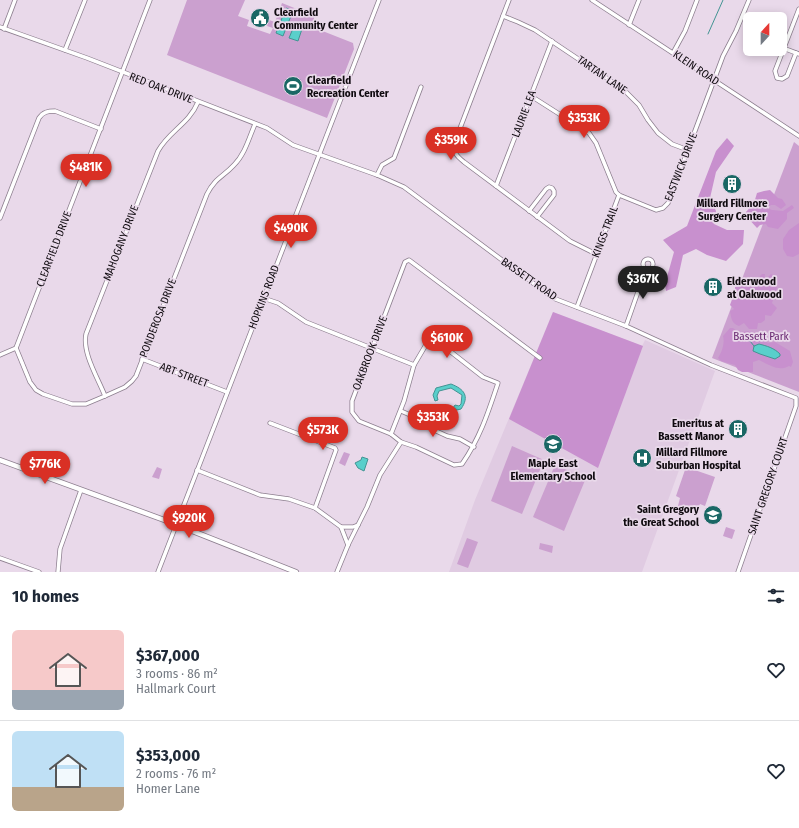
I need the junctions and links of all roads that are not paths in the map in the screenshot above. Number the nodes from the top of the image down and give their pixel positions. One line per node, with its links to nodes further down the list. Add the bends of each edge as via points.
1 (15, 0): 13 (street)
2 (84, 0): 17 (street)
3 (150, 0): 21 (street, CLEARFIELD DRIVE)
4 (379, 0): 30 (street, HOPKINS ROAD)
5 (509, 0): 11 (street)
6 (592, 0): 12 (street, KLEIN ROAD)
7 (639, 0): 12 (street)
8 (697, 0): 18 (street)
9 (749, 0): 22 (street, EASTWICK DRIVE)
10 (799, 9): 14 (street)
11 (503, 16): 15 (street, TARTAN LANE, via 528,26); 32 (street, via 454,144 458,157)
12 (629, 24): 18 (street, KLEIN ROAD)
13 (2, 28): 17 (street, RED OAK DRIVE)
14 (787, 38)
15 (552, 41): 24 (street, LAURIE LEA); 29 (street, TARTAN LANE, via 623,89 639,105 658,133 672,144)
16 (787, 49): 19 (street)
17 (65, 50): 21 (street, RED OAK DRIVE)
18 (673, 53): 22 (street, KLEIN ROAD)
19 (797, 53): 20 (street, via 785,79 779,79 775,75)
20 (780, 56)
21 (122, 72): 25 (street, RED OAK DRIVE); 27 (street, CLEARFIELD DRIVE)
22 (713, 80): 28 (street, KLEIN ROAD); 29 (street, EASTWICK DRIVE)
23 (421, 86): 31 (street, via 394,158 382,165)
24 (531, 96): 32 (street, LAURIE LEA); 33 (street, KINGS TRAIL, via 589,133 598,147)
25 (198, 102): 26 (street, RED OAK DRIVE); 49 (street, MAHOGANY DRIVE, via 189,118 164,140 158,150 86,334 86,352)
26 (255, 124): 30 (street, RED OAK DRIVE, via 271,130 293,145); 46 (street, PONDEROSA DRIVE, via 244,152 234,166 213,183 206,194)
27 (100, 129): 36 (street, via 55,111 41,115); 42 (street, CLEARFIELD DRIVE)
28 (799, 136)
29 (688, 150): 33 (street, EASTWICK DRIVE, via 670,200 663,208 656,210)
30 (319, 154): 31 (street, BASSETT ROAD); 39 (street, HOPKINS ROAD)
31 (377, 175): 40 (street, BASSETT ROAD, via 404,187 553,298)
32 (496, 186): 34 (street)
33 (619, 195): 37 (street, KINGS TRAIL)
34 (529, 211): 35 (street); 35 (street, via 546,189 552,188 554,195)
35 (537, 217): 37 (street, via 570,241)
36 (0, 218)
37 (596, 254): 40 (street, KINGS TRAIL)
38 (646, 269): 41 (street)
39 (263, 298): 43 (street, via 278,303 306,322); 48 (street, HOPKINS ROAD)
40 (577, 308): 41 (street, BASSETT ROAD)
41 (626, 326): 50 (street, BASSETT ROAD, via 711,365)
42 (16, 348): 44 (street); 49 (street, PONDEROSA DRIVE, via 30,382 41,393 78,405)
43 (372, 348): 45 (street, OAKBROOK DRIVE, via 405,262 409,260); 47 (street); 53 (street, OAKBROOK DRIVE, via 352,398 352,412 359,421)
44 (0, 355)
45 (540, 358)
46 (142, 359): 48 (street, ABT STREET); 49 (street, PONDEROSA DRIVE, via 132,381)
47 (414, 365): 51 (street); 55 (street, OAKBROOK DRIVE, via 427,343 437,341 483,377 498,383)
48 (227, 392): 57 (street, HOPKINS ROAD)
49 (105, 396)
50 (797, 400): 71 (street, SAINT GREGORY COURT)
51 (401, 411): 53 (street); 55 (street, via 446,436 460,439)
52 (270, 423): 59 (street, via 335,448)
53 (391, 434): 54 (street, OAKBROOK DRIVE)
54 (401, 442): 55 (street, OAKBROOK DRIVE, via 454,465 462,464); 61 (street, via 383,468)
55 (474, 447)
56 (0, 460): 58 (main road)
57 (197, 470): 59 (street, via 260,495 289,499); 60 (street, HOPKINS ROAD)
58 (81, 490): 60 (main road); 67 (street, via 60,549)
59 (315, 508): 62 (street)
60 (176, 525): 65 (main road); 68 (street, HOPKINS ROAD)
61 (358, 525): 62 (street); 63 (street)
62 (341, 527): 63 (street)
63 (348, 545): 70 (street)
64 (0, 558): 66 (street)
65 (290, 571): 69 (main road)
66 (39, 572)
67 (58, 572)
68 (158, 572)
69 (296, 572)
70 (337, 572)
71 (738, 572)

